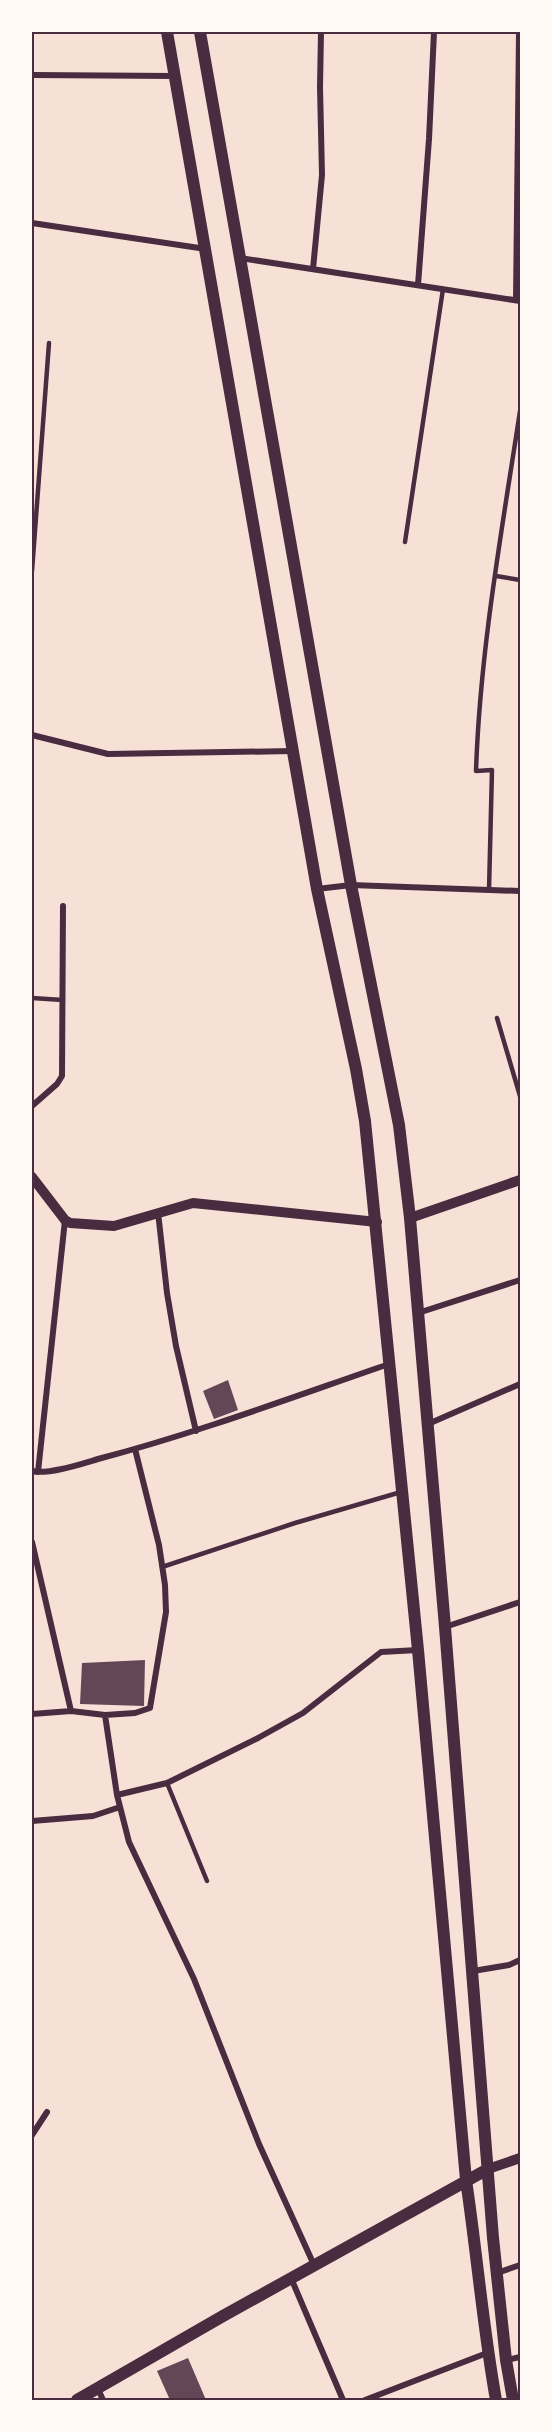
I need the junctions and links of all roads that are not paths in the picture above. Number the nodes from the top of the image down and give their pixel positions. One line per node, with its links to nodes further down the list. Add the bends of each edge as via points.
1 (167, 32): 7 (main road)
2 (200, 32): 10 (main road)
3 (321, 32): 11 (street, via 322,175)
4 (434, 32): 12 (street)
5 (519, 32): 14 (street)
6 (32, 75): 7 (street)
7 (175, 76): 9 (main road)
8 (32, 223): 9 (street)
9 (206, 249): 22 (main road)
10 (240, 258): 11 (street); 23 (main road)
11 (313, 269): 12 (street)
12 (418, 285): 13 (street)
13 (443, 289): 14 (street); 17 (lane)
14 (518, 300)
15 (49, 343): 18 (lane)
16 (520, 411): 19 (lane)
17 (405, 542)
18 (32, 571)
19 (496, 576): 20 (lane); 25 (lane, via 478,705 476,771 492,770)
20 (520, 580)
21 (32, 735): 22 (street, via 108,754)
22 (293, 751): 24 (main road)
23 (351, 885): 24 (street); 25 (street); 36 (main road, via 399,1125)
24 (317, 890): 38 (main road, via 356,1069)
25 (489, 890): 26 (street)
26 (520, 891)
27 (63, 906): 29 (street)
28 (32, 998): 29 (lane)
29 (63, 1000): 32 (street, via 62,1076)
30 (497, 1018): 31 (lane)
31 (520, 1096)
32 (32, 1106)
33 (32, 1177): 37 (street)
34 (520, 1180): 36 (street)
35 (158, 1212): 37 (street, via 114,1226); 38 (street, via 193,1203); 44 (street, via 176,1346)
36 (410, 1218): 40 (main road)
37 (65, 1220): 46 (street)
38 (377, 1222): 41 (main road)
39 (520, 1280): 40 (street)
40 (418, 1313): 43 (main road)
41 (390, 1364): 44 (street); 47 (main road)
42 (520, 1384): 43 (street)
43 (428, 1424): 51 (main road)
44 (196, 1431): 45 (street)
45 (135, 1449): 46 (street); 49 (street)
46 (35, 1472)
47 (401, 1492): 49 (lane); 52 (main road)
48 (32, 1542): 53 (street)
49 (162, 1568): 55 (street, via 166,1612 150,1708)
50 (520, 1602): 51 (street)
51 (446, 1628): 62 (main road)
52 (418, 1650): 56 (street, via 381,1652 303,1713); 67 (main road)
53 (71, 1711): 54 (street); 55 (street)
54 (32, 1714)
55 (105, 1715): 57 (street)
56 (167, 1783): 57 (street); 60 (lane)
57 (117, 1795): 58 (street)
58 (120, 1807): 59 (street, via 93,1816); 68 (street, via 129,1842 194,1979 259,2144)
59 (32, 1821)
60 (207, 1881)
61 (520, 1960): 62 (street)
62 (473, 1971): 66 (main road)
63 (47, 2112): 64 (street)
64 (32, 2135)
65 (520, 2158): 66 (street)
66 (488, 2169): 67 (main road); 70 (main road)
67 (466, 2180): 68 (main road); 72 (main road)
68 (314, 2265): 71 (main road)
69 (520, 2265): 70 (street)
70 (497, 2273): 74 (main road)
71 (291, 2278): 75 (main road); 77 (street)
72 (487, 2353): 78 (street); 79 (main road)
73 (520, 2357): 74 (street)
74 (506, 2360): 80 (main road)
75 (100, 2395): 76 (main road)
76 (78, 2400)
77 (343, 2400)
78 (366, 2400)
79 (496, 2400)
80 (513, 2400)

